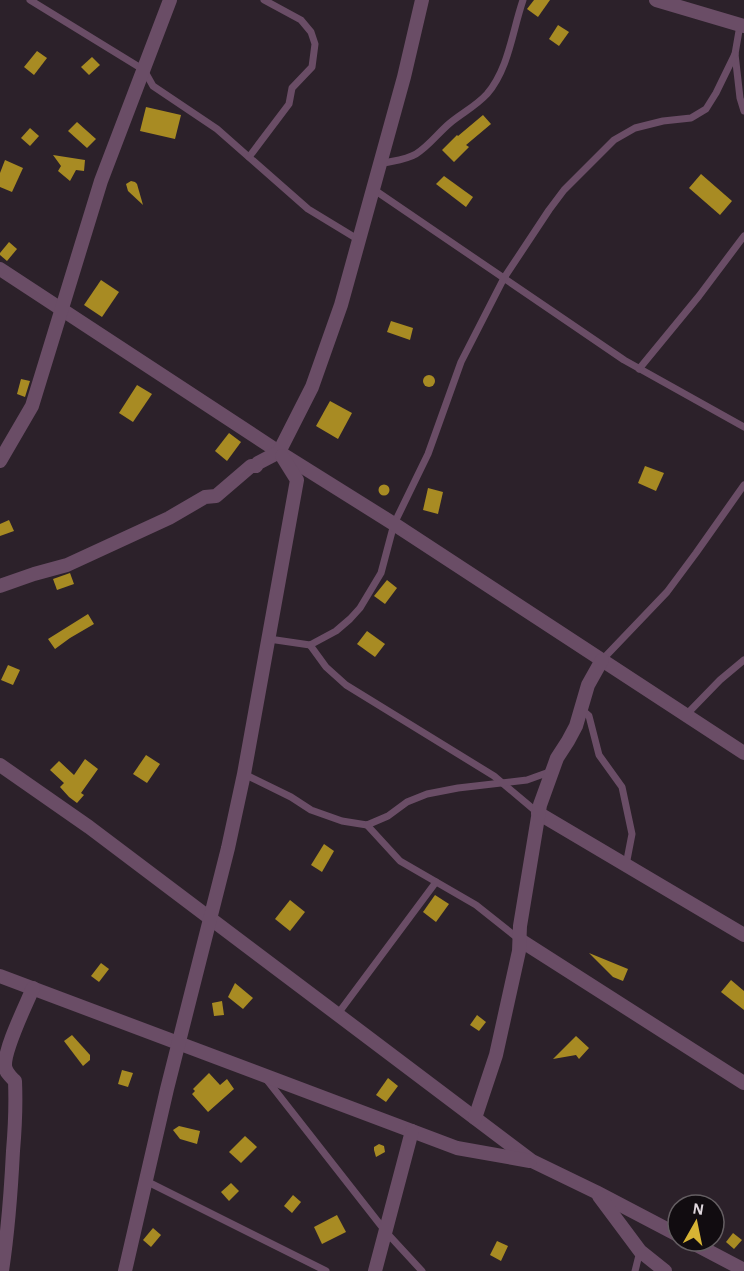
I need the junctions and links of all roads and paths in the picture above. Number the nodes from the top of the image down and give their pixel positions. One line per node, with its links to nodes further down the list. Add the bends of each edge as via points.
1 (30, 0): 9 (lane)
2 (170, 0): 9 (street)
3 (264, 0): 11 (lane, via 301,20 315,44 312,67 292,88 289,104)
4 (422, 0): 12 (street)
5 (523, 0): 12 (lane, via 504,65 486,96 414,155)
6 (656, 0): 7 (street)
7 (742, 26): 8 (lane)
8 (735, 54): 10 (lane); 17 (lane, via 706,109 691,118 635,128 589,164 549,210)
9 (144, 70): 11 (lane, via 153,86 217,129); 18 (street, via 101,181)
10 (744, 111)
11 (249, 157): 15 (lane, via 308,209)
12 (380, 164): 13 (street)
13 (373, 189): 15 (street); 17 (lane)
14 (744, 236): 19 (lane)
15 (359, 240): 21 (street, via 312,387)
16 (0, 268): 18 (street)
17 (504, 278): 19 (lane); 24 (lane, via 461,362 428,454)
18 (62, 309): 21 (street); 22 (street, via 32,406)
19 (639, 369): 20 (lane)
20 (744, 427)
21 (279, 452): 24 (street); 25 (street, via 251,466 216,496 205,497 67,565); 26 (street, via 297,480)
22 (0, 461)
23 (744, 485): 28 (lane, via 667,592)
24 (394, 524): 27 (lane, via 381,573 360,608 336,631); 28 (street)
25 (0, 585)
26 (269, 639): 27 (lane); 35 (street)
27 (310, 645): 36 (lane, via 346,685)
28 (602, 660): 30 (street, via 588,685); 31 (street)
29 (744, 660): 31 (lane)
30 (581, 709): 34 (street); 39 (lane, via 589,716 599,755 622,787 632,834)
31 (686, 715): 32 (street)
32 (744, 753)
33 (0, 765): 41 (street)
34 (552, 771): 36 (lane); 37 (street)
35 (244, 774): 38 (lane, via 311,810); 41 (street)
36 (503, 783): 37 (lane); 38 (lane, via 427,794)
37 (538, 813): 39 (street); 43 (street)
38 (367, 825): 40 (lane, via 400,861)
39 (626, 865): 42 (street)
40 (435, 882): 43 (lane, via 476,905); 46 (lane)
41 (210, 918): 46 (street); 47 (street)
42 (744, 935)
43 (520, 940): 49 (street); 50 (street, via 501,1036)
44 (0, 976): 45 (street)
45 (33, 988): 47 (street); 59 (street, via 5,1064 15,1081 16,1100 12,1179)
46 (337, 1015): 50 (street)
47 (179, 1043): 48 (street); 53 (street)
48 (264, 1075): 51 (street); 56 (lane)
49 (744, 1083)
50 (475, 1118): 52 (street)
51 (411, 1131): 52 (street, via 457,1148); 56 (street)
52 (532, 1161): 54 (street)
53 (146, 1181): 62 (street); 63 (lane)
54 (596, 1192): 55 (street); 57 (street)
55 (666, 1229)
56 (386, 1232): 64 (street); 65 (lane)
57 (640, 1251): 66 (lane); 67 (street)
58 (712, 1253): 60 (street)
59 (2, 1254): 61 (street)
60 (744, 1270)
61 (2, 1271)
62 (125, 1271)
63 (326, 1271)
64 (375, 1271)
65 (422, 1271)
66 (635, 1271)
67 (665, 1271)

